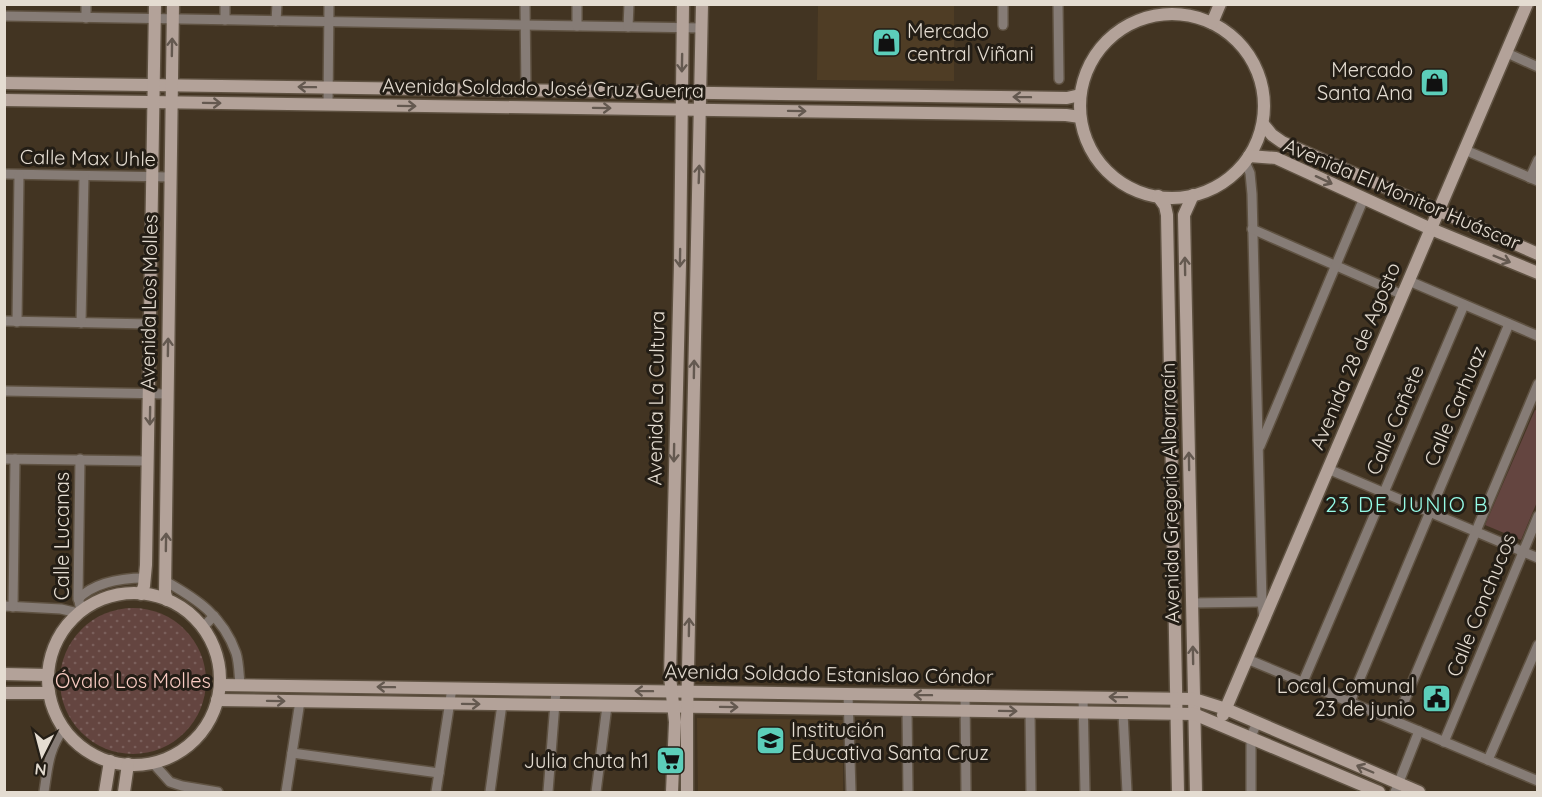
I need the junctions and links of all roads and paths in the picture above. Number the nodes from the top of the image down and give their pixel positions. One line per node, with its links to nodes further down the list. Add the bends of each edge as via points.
1 (21, 4): 20 (street)
2 (86, 4): 21 (street)
3 (155, 4): 22 (street, Avenida Los Molles)
4 (173, 4): 23 (street, Avenida Los Molles)
5 (225, 4): 24 (street)
6 (277, 4): 25 (street)
7 (329, 4): 26 (street)
8 (525, 4): 28 (street)
9 (577, 4): 30 (street)
10 (628, 4): 31 (street)
11 (683, 4): 32 (street, Avenida La Cultura)
12 (702, 4): 33 (street, Avenida La Cultura)
13 (1003, 4): 29 (street)
14 (1058, 4): 36 (street)
15 (1220, 4): 27 (street)
16 (1527, 4): 34 (street, Avenida 28 de Agosto)
17 (1158, 10): 18 (street); 44 (street, via 1106,42 1085,74)
18 (1184, 10): 27 (street)
19 (4, 16): 20 (street)
20 (21, 17): 21 (street)
21 (86, 18): 22 (street)
22 (155, 19): 23 (street); 38 (street, Avenida Los Molles)
23 (172, 19): 24 (street); 39 (street, Avenida Los Molles, one-way to 23)
24 (225, 20): 25 (street)
25 (276, 21): 26 (street)
26 (329, 22): 28 (street); 40 (street)
27 (1212, 23): 52 (street, via 1236,39 1257,70 1264,96)
28 (525, 25): 30 (street); 41 (street)
29 (1003, 25)
30 (577, 26): 31 (street)
31 (628, 27): 32 (street)
32 (682, 28): 33 (street); 42 (street, Avenida La Cultura, one-way to 42)
33 (702, 28): 43 (street, Avenida La Cultura)
34 (1507, 53): 35 (street); 53 (street, Avenida 28 de Agosto)
35 (1538, 67)
36 (1059, 78)
37 (4, 83): 38 (street, Avenida Soldado José Cruz Guerra)
38 (154, 85): 39 (street, Avenida Soldado José Cruz Guerra); 46 (street, Avenida Los Molles)
39 (172, 85): 40 (street, Avenida Soldado José Cruz Guerra, one-way to 39); 47 (street, Avenida Los Molles)
40 (328, 87): 41 (street, Avenida Soldado José Cruz Guerra); 48 (street)
41 (526, 90): 42 (street, Avenida Soldado José Cruz Guerra)
42 (682, 92): 43 (street, Avenida Soldado José Cruz Guerra); 49 (street, Avenida La Cultura)
43 (701, 93): 44 (street, Avenida Soldado José Cruz Guerra, one-way to 43, via 1067,98); 50 (street, Avenida La Cultura)
44 (1080, 95): 51 (street)
45 (4, 100): 46 (street, Avenida Soldado José Cruz Guerra)
46 (153, 102): 47 (street, Avenida Soldado José Cruz Guerra); 59 (street, Avenida Los Molles)
47 (172, 102): 48 (street, Avenida Soldado José Cruz Guerra, one-way to 48); 60 (street, Avenida Los Molles)
48 (328, 105): 49 (street, Avenida Soldado José Cruz Guerra, one-way to 49)
49 (681, 110): 50 (street, Avenida Soldado José Cruz Guerra); 84 (street, Avenida La Cultura, one-way to 84)
50 (701, 110): 51 (street, Avenida Soldado José Cruz Guerra, one-way to 51); 85 (street, Avenida La Cultura, one-way to 50)
51 (1080, 117): 63 (street, via 1099,162 1125,184)
52 (1263, 124): 54 (street); 65 (street, Avenida El Monitor Huáscar, via 1282,142)
53 (1465, 150): 61 (street); 65 (street, Avenida 28 de Agosto)
54 (1247, 159): 62 (street, via 1225,181); 64 (street, Avenida El Monitor Huáscar, one-way to 64, via 1276,158); 66 (street)
55 (1538, 160): 61 (street)
56 (4, 174): 57 (street, Calle Max Uhle)
57 (20, 174): 58 (street, Calle Max Uhle); 75 (street)
58 (84, 176): 59 (street, Calle Max Uhle); 76 (street)
59 (152, 177): 60 (street, Calle Max Uhle); 77 (street, Avenida Los Molles)
60 (171, 177): 83 (street, Avenida Los Molles, one-way to 60)
61 (1534, 180)
62 (1192, 195): 63 (street); 103 (street, Avenida Gregorio Albarracín, one-way to 62, via 1184,215)
63 (1158, 196): 125 (street, Avenida Gregorio Albarracín, via 1167,215)
64 (1364, 198): 67 (street, Avenida El Monitor Huáscar); 69 (street)
65 (1439, 212): 67 (street, Avenida 28 de Agosto); 68 (street, Avenida El Monitor Huáscar)
66 (1252, 229): 69 (street); 86 (street)
67 (1431, 230): 70 (street, Avenida El Monitor Huáscar, one-way to 70); 71 (street, Avenida 28 de Agosto)
68 (1538, 254)
69 (1335, 266): 72 (street); 86 (street)
70 (1538, 273)
71 (1409, 281): 72 (street, Avenida 28 de Agosto); 73 (street)
72 (1403, 296): 91 (street, Avenida 28 de Agosto)
73 (1464, 305): 78 (street); 92 (street, Calle Cañete)
74 (4, 321): 75 (street)
75 (17, 322): 76 (street)
76 (81, 323): 77 (street)
77 (151, 324): 82 (street, Avenida Los Molles)
78 (1509, 324): 79 (street); 93 (street, Calle Carhuaz)
79 (1538, 336)
80 (1538, 384): 95 (street)
81 (4, 392): 82 (street)
82 (150, 394): 83 (street); 90 (street, Avenida Los Molles, one-way to 90)
83 (168, 394): 99 (street, Avenida Los Molles, one-way to 83)
84 (676, 399): 85 (street); 118 (street, Avenida La Cultura, one-way to 118)
85 (694, 399): 119 (street, Avenida La Cultura, one-way to 85)
86 (1258, 451): 102 (street)
87 (4, 459): 88 (street)
88 (15, 459): 89 (street); 104 (street)
89 (80, 459): 90 (street); 105 (street, Calle Lucanas)
90 (148, 461): 98 (street, Avenida Los Molles)
91 (1328, 469): 92 (street); 107 (street, Avenida 28 de Agosto)
92 (1383, 493): 93 (street); 113 (street, Calle Cañete)
93 (1430, 513): 95 (street); 129 (street, Calle Carhuaz)
94 (1538, 516): 96 (street, Calle Conchucos)
95 (1476, 531): 96 (street); 145 (street)
96 (1522, 552): 97 (street); 151 (street, Calle Conchucos)
97 (1538, 558)
98 (145, 578): 100 (street, Avenida Los Molles); 105 (street, via 104,584 84,594)
99 (165, 581): 101 (street, Avenida Los Molles); 106 (street, via 197,599)
100 (141, 594): 101 (street); 105 (street, via 109,597)
101 (167, 600): 108 (street, via 187,611)
102 (1262, 602): 103 (street); 107 (street)
103 (1192, 603): 126 (street, Avenida Gregorio Albarracín, one-way to 103)
104 (9, 607): 105 (street)
105 (79, 608): 112 (street, via 60,635)
106 (214, 616): 108 (street); 115 (street, via 236,653)
107 (1264, 619): 110 (street, Avenida 28 de Agosto)
108 (203, 627): 114 (street, via 219,665)
109 (1538, 645): 153 (street)
110 (1247, 659): 113 (street); 137 (street, Avenida 28 de Agosto)
111 (4, 674): 112 (street)
112 (48, 675): 121 (street)
113 (1303, 682): 129 (street)
114 (220, 685): 115 (street, Avenida Soldado Estanislao Cóndor); 127 (street)
115 (240, 685): 116 (street, Avenida Soldado Estanislao Cóndor, one-way to 115)
116 (452, 688): 117 (street, Avenida Soldado Estanislao Cóndor); 130 (street)
117 (556, 690): 118 (street, Avenida Soldado Estanislao Cóndor, one-way to 117); 132 (street)
118 (672, 691): 119 (street, Avenida Soldado Estanislao Cóndor); 134 (street, Avenida La Cultura)
119 (688, 691): 122 (street, Avenida Soldado Estanislao Cóndor); 135 (street, Avenida La Cultura)
120 (4, 693): 121 (street)
121 (49, 693): 148 (street)
122 (848, 694): 123 (street, Avenida Soldado Estanislao Cóndor, one-way to 122); 136 (street)
123 (965, 695): 124 (street, Avenida Soldado Estanislao Cóndor); 139 (street)
124 (1083, 697): 125 (street, Avenida Soldado Estanislao Cóndor, one-way to 124); 141 (street)
125 (1177, 698): 126 (street, Avenida Soldado Estanislao Cóndor); 143 (street, Avenida Gregorio Albarracín)
126 (1194, 699): 137 (street, Avenida Soldado Estanislao Cóndor); 144 (street, Avenida Gregorio Albarracín)
127 (217, 700): 128 (street, Avenida Soldado Estanislao Cóndor, one-way to 128); 155 (street, via 194,741)
128 (300, 701): 130 (street, Avenida Soldado Estanislao Cóndor); 152 (street)
129 (1350, 702): 145 (street)
130 (449, 704): 131 (street, Avenida Soldado Estanislao Cóndor, one-way to 131); 157 (street)
131 (502, 704): 132 (street, Avenida Soldado Estanislao Cóndor); 166 (street)
132 (556, 705): 133 (street, Avenida Soldado Estanislao Cóndor); 167 (street)
133 (607, 706): 134 (street, Avenida Soldado Estanislao Cóndor); 168 (street)
134 (673, 707): 135 (street, Avenida Soldado Estanislao Cóndor); 169 (street, Avenida La Cultura)
135 (687, 707): 136 (street, Avenida Soldado Estanislao Cóndor, one-way to 136); 170 (street, Avenida La Cultura)
136 (848, 709): 138 (street, Avenida Soldado Estanislao Cóndor); 171 (street)
137 (1226, 709): 146 (street, Avenida Soldado Estanislao Cóndor); 147 (street, Avenida 28 de Agosto)
138 (907, 710): 139 (street, Avenida Soldado Estanislao Cóndor); 172 (street)
139 (965, 711): 140 (street, Avenida Soldado Estanislao Cóndor, one-way to 140); 173 (street)
140 (1030, 712): 141 (street, Avenida Soldado Estanislao Cóndor); 174 (street)
141 (1083, 712): 142 (street, Avenida Soldado Estanislao Cóndor); 175 (street)
142 (1123, 713): 143 (street, Avenida Soldado Estanislao Cóndor); 176 (street)
143 (1177, 714): 144 (street, Avenida Soldado Estanislao Cóndor); 177 (street, Avenida Gregorio Albarracín)
144 (1194, 714): 147 (street, Avenida Soldado Estanislao Cóndor); 178 (street, Avenida Gregorio Albarracín)
145 (1396, 721): 149 (street)
146 (1257, 722): 150 (street); 159 (street, Avenida Soldado Estanislao Cóndor, one-way to 146)
147 (1219, 724): 150 (street, Avenida Soldado Estanislao Cóndor)
148 (64, 728): 154 (street, via 87,750); 160 (street, via 50,752)
149 (1419, 731): 151 (street); 159 (street)
150 (1251, 737): 179 (street); 180 (street, Avenida Soldado Estanislao Cóndor)
151 (1444, 742): 153 (street)
152 (292, 753): 157 (street); 164 (street)
153 (1488, 760): 158 (street)
154 (110, 761): 156 (street); 161 (street)
155 (152, 762): 156 (street); 163 (street, via 170,782)
156 (128, 764): 162 (street)
157 (439, 773): 165 (street)
158 (1537, 779)
159 (1397, 788): 181 (street, Avenida Soldado Estanislao Cóndor)
160 (44, 792)
161 (105, 792)
162 (124, 792)
163 (218, 792)
164 (286, 792)
165 (436, 792)
166 (490, 792)
167 (548, 792)
168 (596, 792)
169 (672, 792)
170 (687, 792)
171 (851, 792)
172 (908, 792)
173 (966, 792)
174 (1031, 792)
175 (1085, 792)
176 (1127, 792)
177 (1178, 792)
178 (1196, 792)
179 (1251, 792)
180 (1379, 792)
181 (1419, 792)

